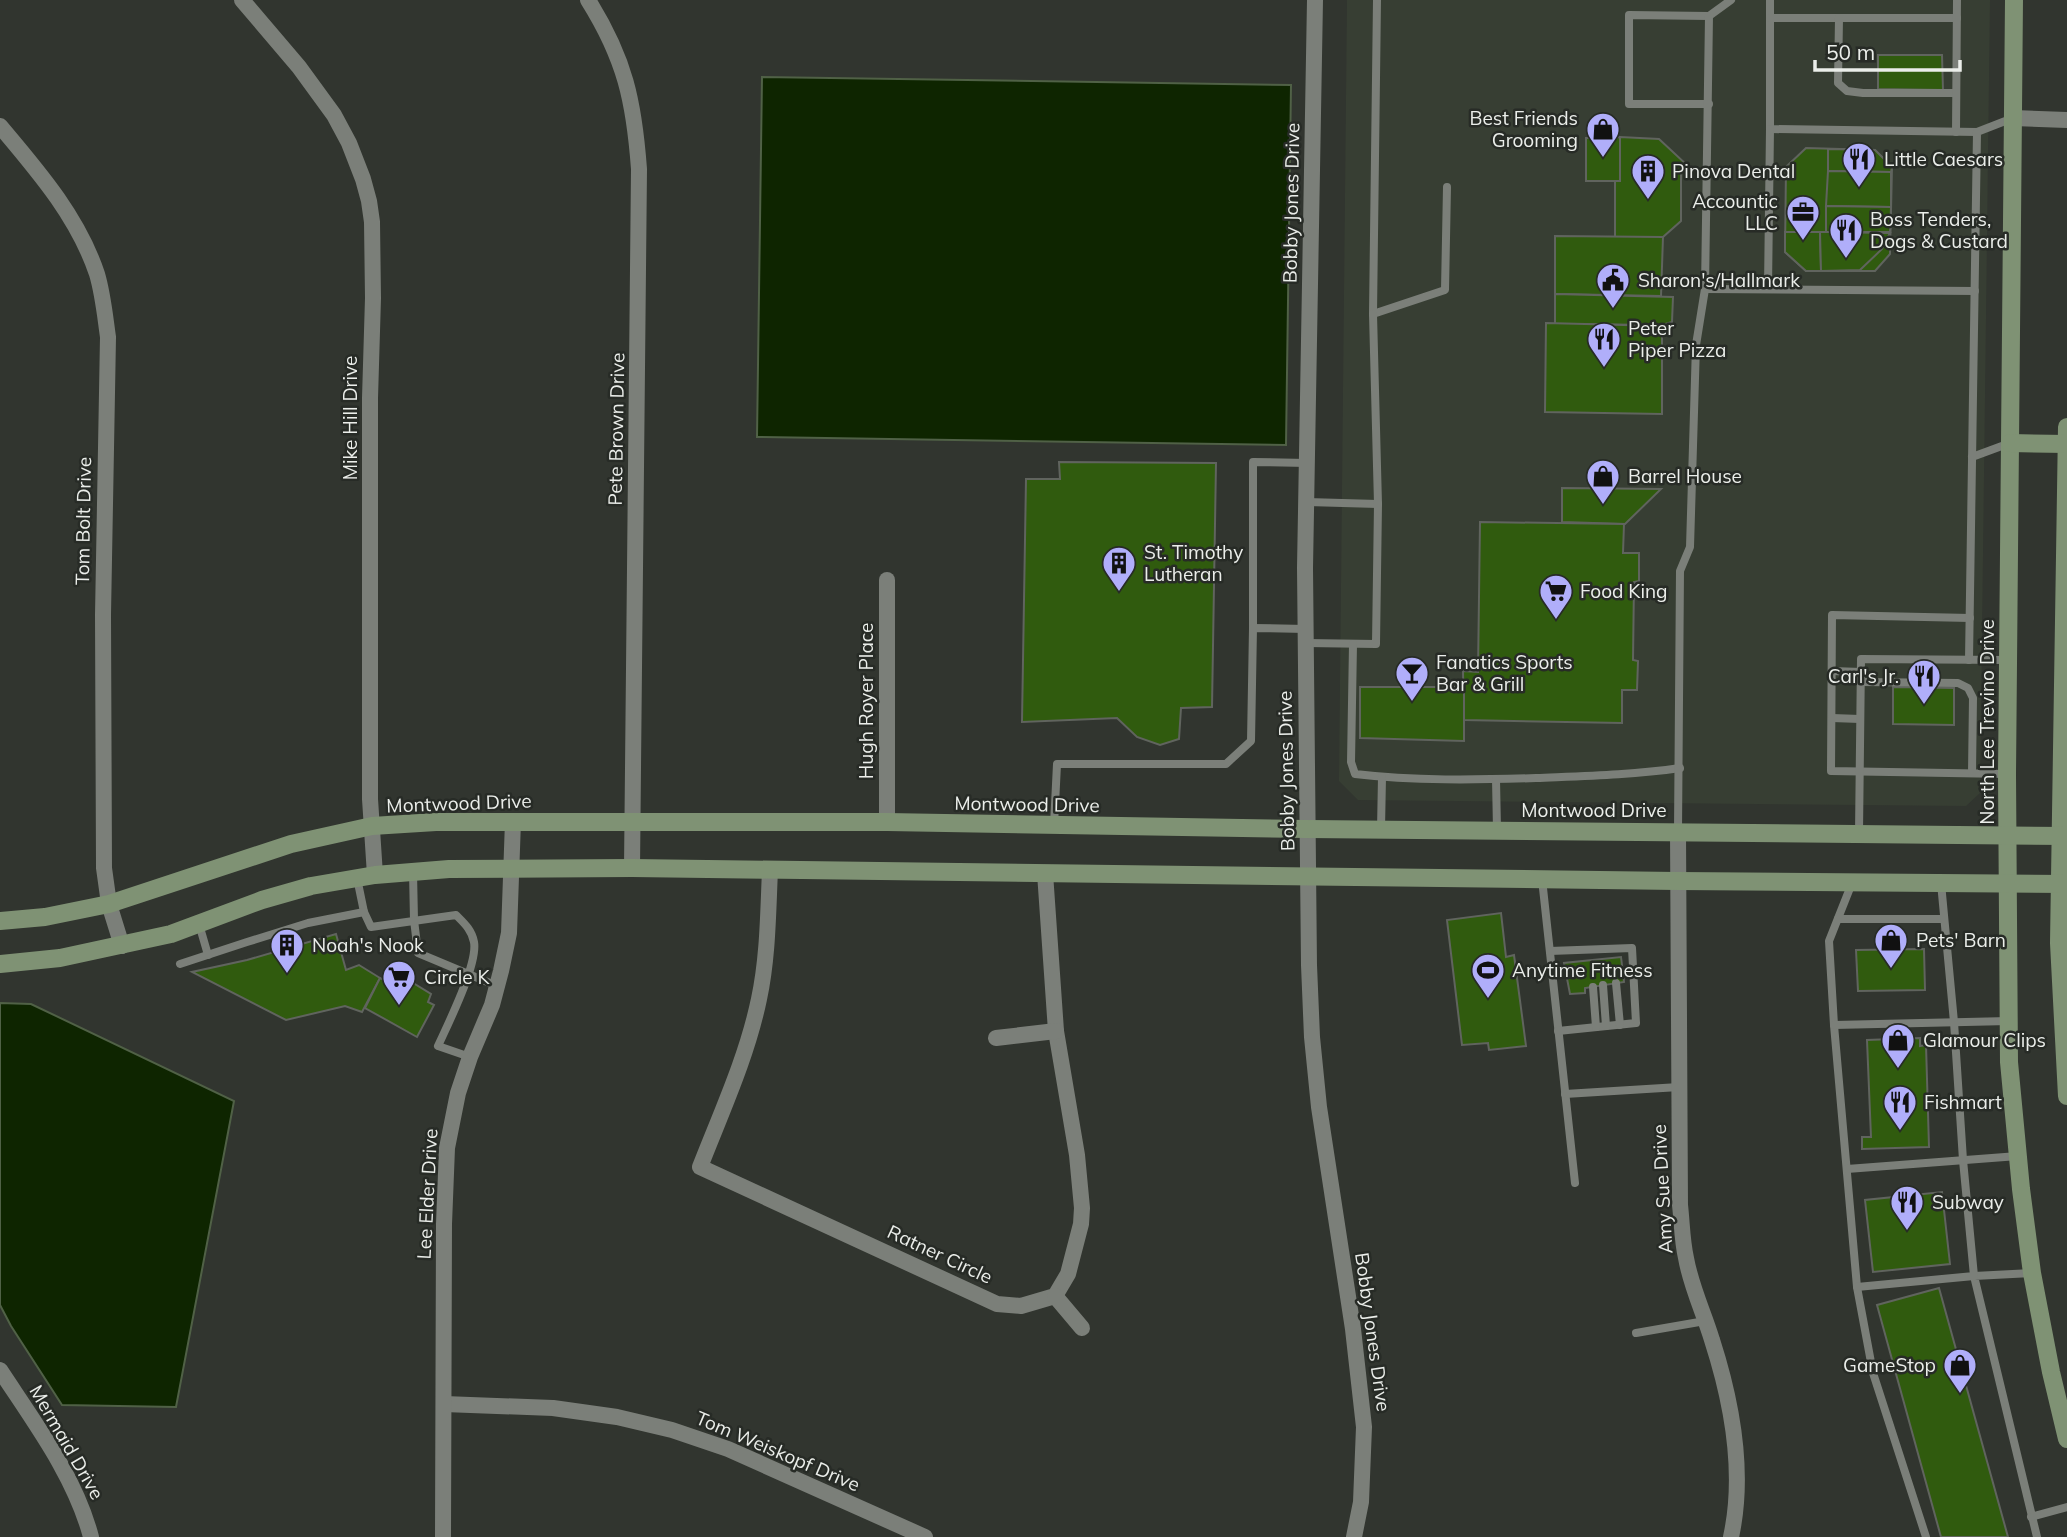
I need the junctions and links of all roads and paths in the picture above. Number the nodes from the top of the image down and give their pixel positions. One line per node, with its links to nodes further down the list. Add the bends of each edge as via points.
1 (242, 0): 60 (street, Mike Hill Drive, via 334,115 369,201 373,298 369,549)
2 (588, 0): 57 (street, Pete Brown Drive, via 622,66 636,122 639,169)
3 (1315, 0): 31 (street, Bobby Jones Drive)
4 (1377, 0): 25 (lane)
5 (1731, 0): 9 (lane)
6 (1770, 0): 10 (lane)
7 (1957, 0): 12 (lane)
8 (2014, 0): 15 (main road, North Lee Trevino Drive)
9 (1709, 16): 14 (lane); 14 (lane, via 1629,15 1629,104)
10 (1770, 18): 11 (lane); 18 (lane)
11 (1839, 18): 12 (lane); 13 (lane, via 1838,83 1847,91)
12 (1957, 18): 13 (lane)
13 (1956, 93): 19 (lane)
14 (1709, 104): 23 (lane)
15 (2013, 118): 16 (street); 20 (lane); 27 (main road, North Lee Trevino Drive)
16 (2067, 120)
17 (0, 126): 81 (street, Tom Bolt Drive, via 72,221 91,259 108,337 103,803)
18 (1770, 129): 19 (lane); 22 (lane)
19 (1956, 132): 20 (lane)
20 (1977, 132): 24 (lane)
21 (1447, 187): 25 (lane, via 1445,290)
22 (1768, 288): 23 (lane); 24 (lane)
23 (1705, 289): 49 (lane, via 1696,345 1690,547 1680,571)
24 (1975, 291): 30 (lane)
25 (1373, 314): 33 (lane)
26 (2067, 427): 28 (main road)
27 (2010, 443): 28 (main road); 30 (lane); 43 (main road, North Lee Trevino Drive)
28 (2067, 444): 29 (main road)
29 (2067, 454): 34 (main road)
30 (1972, 457): 37 (lane)
31 (1308, 463): 32 (street, Bobby Jones Drive); 39 (lane, via 1253,462)
32 (1307, 502): 33 (lane); 40 (street, Bobby Jones Drive)
33 (1377, 505): 41 (lane, via 1376,644)
34 (2066, 516): 35 (main road)
35 (2066, 542): 38 (main road)
36 (887, 580): 58 (street, Hugh Royer Place)
37 (1970, 618): 42 (lane); 45 (lane, via 1832,615)
38 (2065, 622): 44 (main road)
39 (1252, 628): 40 (lane); 59 (lane, via 1251,741 1226,764 1057,764)
40 (1306, 636): 41 (lane); 61 (street, Bobby Jones Drive)
41 (1353, 644): 54 (lane, via 1351,762 1355,774)
42 (1969, 660): 43 (lane); 46 (lane, via 1861,659)
43 (2008, 660): 53 (main road, North Lee Trevino Drive)
44 (2065, 669): 50 (main road)
45 (1832, 671): 46 (lane); 47 (lane)
46 (1861, 677): 48 (lane); 52 (lane, via 1968,688 1973,698)
47 (1832, 718): 48 (lane); 51 (lane, via 1831,771)
48 (1860, 719): 51 (lane)
49 (1680, 768): 55 (lane); 64 (lane)
50 (2064, 768): 67 (main road)
51 (1860, 772): 52 (lane); 65 (lane)
52 (1972, 773): 53 (lane)
53 (2007, 774): 66 (main road, North Lee Trevino Drive)
54 (1382, 777): 55 (lane); 62 (lane)
55 (1496, 779): 63 (lane)
56 (513, 821): 57 (main road, Montwood Drive); 60 (main road, Montwood Drive); 68 (street, Lee Elder Drive)
57 (632, 822): 58 (main road, Montwood Drive); 69 (street, Pete Brown Drive)
58 (887, 822): 59 (main road, Montwood Drive)
59 (1055, 825): 61 (main road, Montwood Drive)
60 (372, 826): 74 (street, Mike Hill Drive); 81 (main road, Montwood Drive, via 291,844)
61 (1307, 829): 62 (main road, Montwood Drive); 73 (street, Bobby Jones Drive)
62 (1381, 830): 63 (main road, Montwood Drive)
63 (1497, 831): 64 (main road, Montwood Drive)
64 (1678, 832): 65 (main road, Montwood Drive); 76 (street, Amy Sue Drive)
65 (1859, 833): 66 (main road, Montwood Drive)
66 (2007, 835): 67 (main road, Montwood Drive); 79 (main road, North Lee Trevino Drive)
67 (2064, 836): 80 (main road)
68 (512, 867): 69 (main road); 71 (main road); 98 (street, Lee Elder Drive, via 509,933)
69 (632, 868): 70 (main road)
70 (770, 870): 72 (main road); 120 (street, Ratner Circle, via 759,999 700,1167 997,1304 1021,1306)
71 (413, 872): 74 (main road); 85 (lane)
72 (1045, 873): 73 (main road); 106 (street)
73 (1308, 876): 75 (main road); 132 (street, Bobby Jones Drive, via 1319,1107 1364,1427 1361,1502)
74 (366, 877): 82 (lane); 87 (main road, via 312,886)
75 (1542, 879): 76 (main road); 90 (lane)
76 (1677, 881): 77 (main road); 110 (street, Amy Sue Drive)
77 (1852, 882): 78 (main road); 83 (lane)
78 (1941, 882): 79 (main road); 84 (lane)
79 (2008, 883): 80 (main road); 100 (main road, North Lee Trevino Drive)
80 (2064, 884): 112 (main road, via 2059,943)
81 (109, 904): 86 (main road, Montwood Drive); 88 (street, Tom Bolt Drive)
82 (364, 912): 85 (lane, via 371,927); 91 (lane, via 308,923)
83 (1838, 919): 84 (lane); 103 (lane, via 1829,940)
84 (1944, 919): 101 (lane)
85 (414, 920): 95 (lane, via 418,953); 95 (lane, via 456,915 475,943)
86 (0, 921)
87 (199, 923): 88 (main road); 91 (lane)
88 (122, 946): 93 (main road)
89 (1587, 950): 90 (lane); 92 (lane); 102 (lane, via 1599,954 1632,948 1636,1023)
90 (1550, 951): 107 (lane)
91 (208, 955): 94 (lane)
92 (1588, 960)
93 (0, 964)
94 (180, 964)
95 (469, 974): 98 (lane); 109 (lane, via 438,1046)
96 (1616, 983): 102 (lane)
97 (1603, 985): 104 (lane)
98 (497, 986): 109 (street, Lee Elder Drive)
99 (1592, 987): 105 (lane)
100 (2009, 1021): 101 (lane); 113 (main road, North Lee Trevino Drive)
101 (1954, 1023): 103 (lane); 114 (lane)
102 (1620, 1025): 104 (lane)
103 (1834, 1025): 115 (lane)
104 (1606, 1026): 105 (lane)
105 (1596, 1027): 107 (lane)
106 (1056, 1031): 108 (street); 120 (street, via 1082,1208 1068,1274)
107 (1558, 1031): 111 (lane)
108 (996, 1038)
109 (470, 1057): 125 (street, Lee Elder Drive, via 447,1148)
110 (1679, 1087): 111 (lane); 121 (street, Amy Sue Drive, via 1680,1205 1686,1258)
111 (1565, 1094): 116 (lane)
112 (2067, 1096)
113 (2018, 1156): 114 (lane); 117 (main road, North Lee Trevino Drive)
114 (1963, 1160): 115 (lane); 118 (lane)
115 (1847, 1169): 119 (lane)
116 (1575, 1183)
117 (2032, 1273): 118 (lane); 126 (main road, North Lee Trevino Drive)
118 (1974, 1276): 119 (lane); 128 (lane)
119 (1857, 1287): 134 (lane, via 1873,1373)
120 (1055, 1296): 122 (street)
121 (1705, 1321): 123 (lane); 133 (street, Amy Sue Drive, via 1728,1405 1736,1458)
122 (1082, 1328)
123 (1636, 1333)
124 (0, 1370): 129 (street, Mermaid Drive, via 70,1482)
125 (444, 1404): 130 (street, Lee Elder Drive); 131 (street, Tom Weiskopf Drive, via 554,1408 672,1430 739,1454)
126 (2067, 1439)
127 (2067, 1507): 128 (lane)
128 (2031, 1517): 135 (lane)
129 (91, 1537)
130 (443, 1537)
131 (925, 1537)
132 (1354, 1537)
133 (1731, 1537)
134 (1926, 1537)
135 (2037, 1537)

